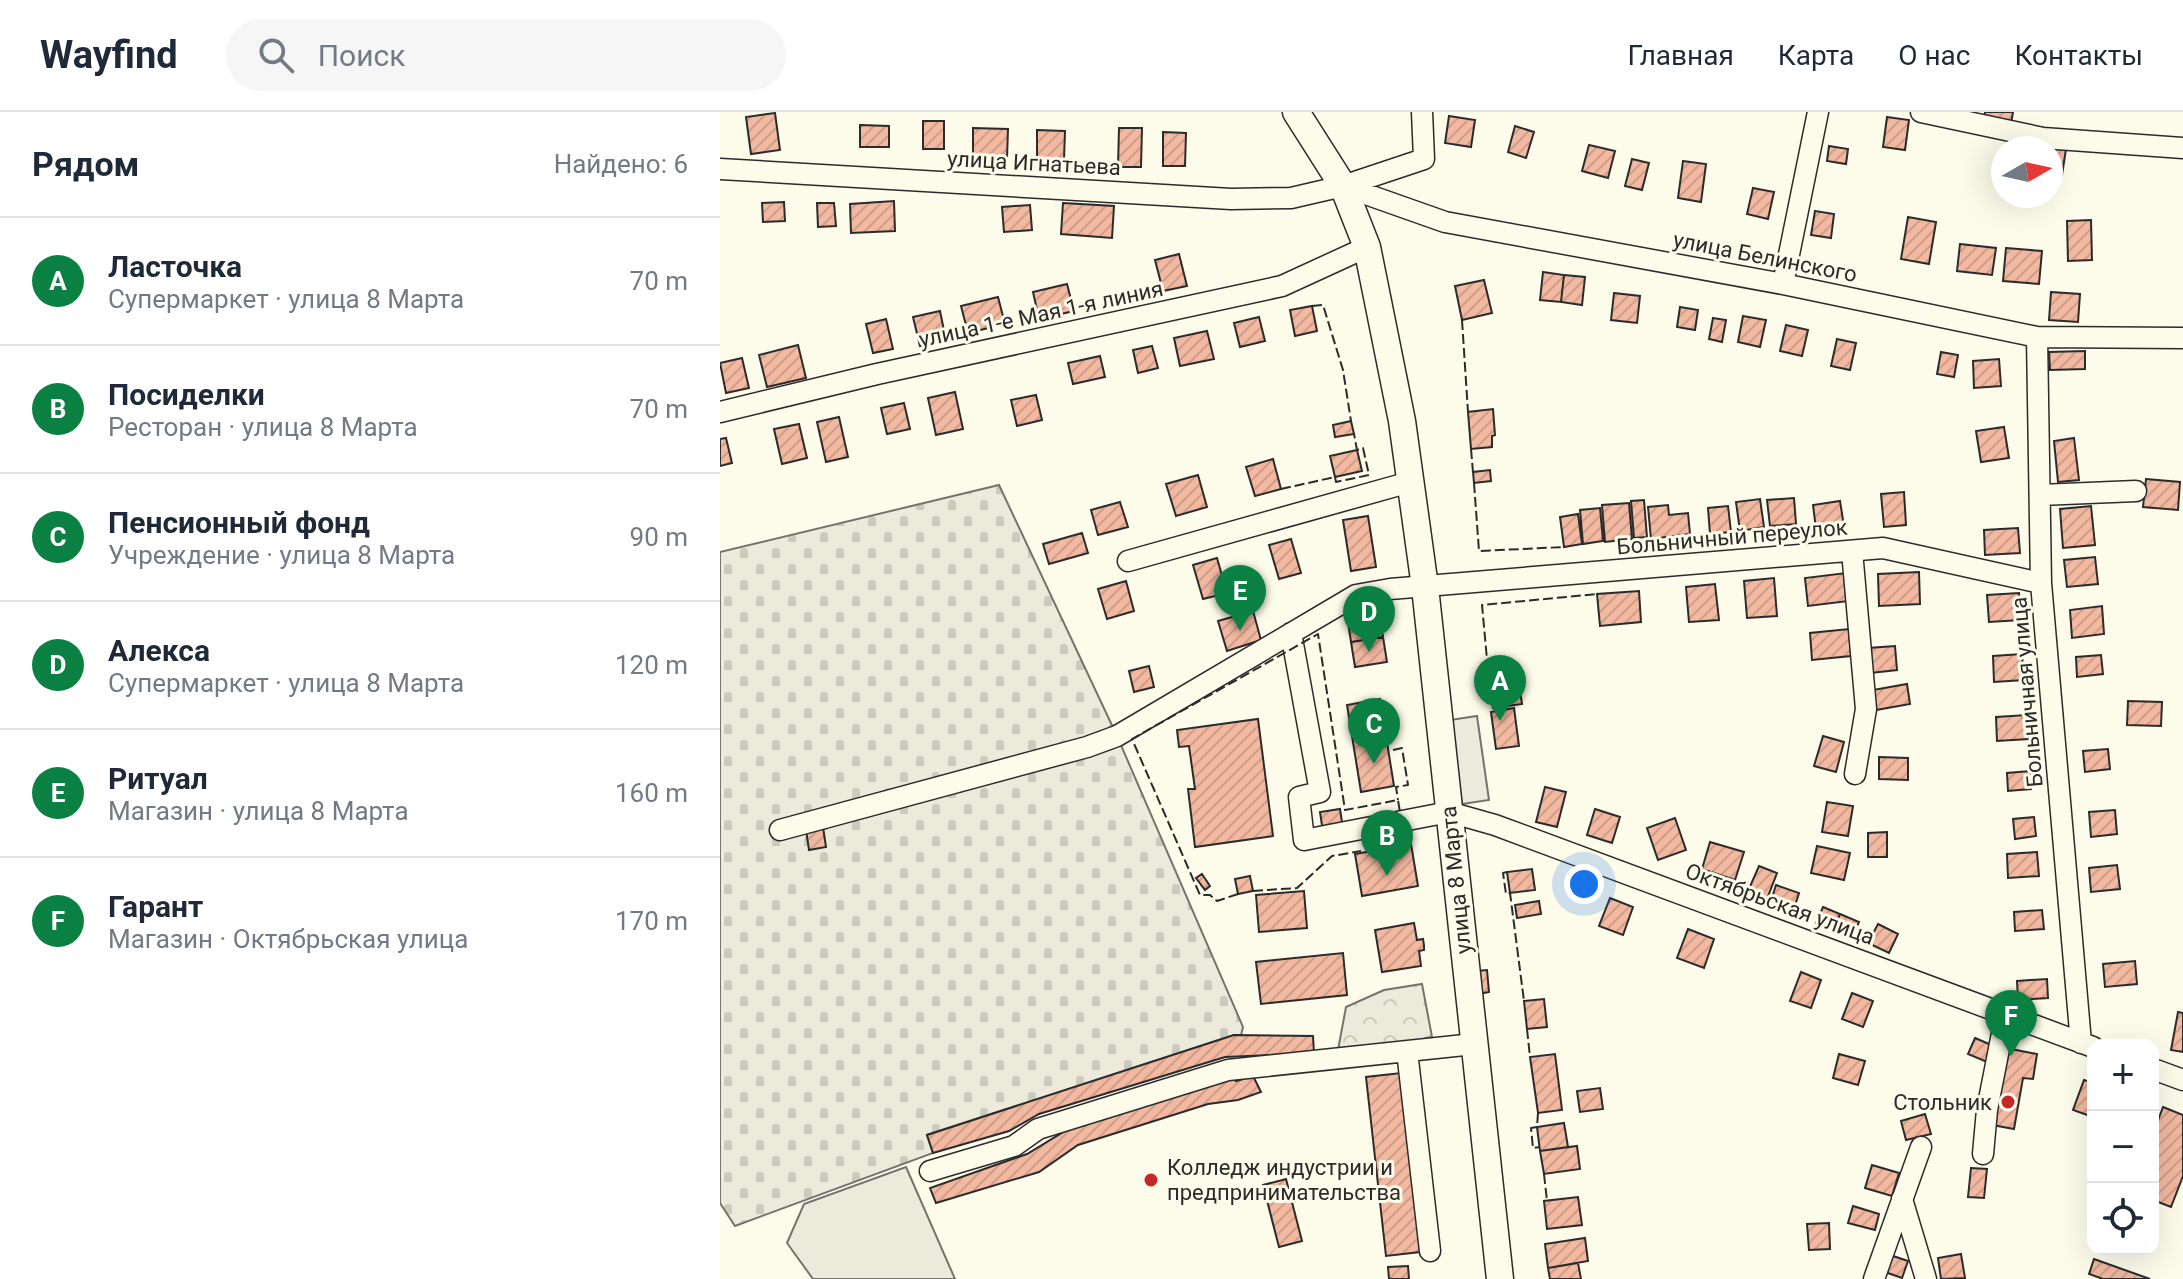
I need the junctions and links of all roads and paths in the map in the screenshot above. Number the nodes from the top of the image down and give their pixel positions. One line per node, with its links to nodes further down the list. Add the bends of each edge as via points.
1 (1296, 112): 7 (main road, улица 8 Марта)
2 (1422, 112): 7 (street, via 1424,159)
3 (1818, 112): 9 (street)
4 (1921, 112): 5 (street, via 2043,138)
5 (2183, 148)
6 (720, 169): 7 (street, улица Игнатьева, via 1231,199 1291,198)
7 (1343, 186): 8 (main road, улица 8 Марта); 9 (street, улица Белинского, via 1445,222)
8 (1367, 247): 12 (street, улица 1-е Мая 1-я линия, via 1282,286); 13 (main road, улица 8 Марта)
9 (1783, 284): 10 (street, улица Белинского)
10 (2037, 337): 11 (street, улица Белинского); 15 (street, Больничная улица)
11 (2183, 338)
12 (720, 412)
13 (1410, 482): 17 (street); 19 (main road, улица 8 Марта)
14 (2136, 491): 15 (street)
15 (2040, 495): 18 (street, Больничная улица)
16 (1852, 551): 18 (street, Больничный переулок, via 1883,548); 19 (street, Больничный переулок); 21 (street, via 1866,709)
17 (1128, 561)
18 (2041, 583): 26 (street, Больничная улица)
19 (1425, 587): 20 (street, Больничный переулок, via 1356,595); 22 (main road, улица 8 Марта)
20 (1291, 633): 22 (street, via 1320,792 1299,797 1304,840); 23 (street, Больничный переулок, via 1117,736)
21 (1855, 774)
22 (1449, 812): 24 (street, Октябрьская улица); 25 (main road, улица 8 Марта)
23 (780, 830)
24 (2006, 1013): 26 (street, Октябрьская улица); 31 (street)
25 (1474, 1044): 27 (street); 35 (main road, улица 8 Марта)
26 (2087, 1045)
27 (1407, 1051): 32 (street, via 1228,1070 1038,1129 1014,1146); 34 (street)
28 (2159, 1071): 29 (street)
29 (2183, 1080)
30 (1921, 1147): 33 (street)
31 (1983, 1154)
32 (930, 1171)
33 (1902, 1199): 36 (street); 37 (street)
34 (1430, 1251)
35 (1500, 1279)
36 (1874, 1279)
37 (1926, 1279)

